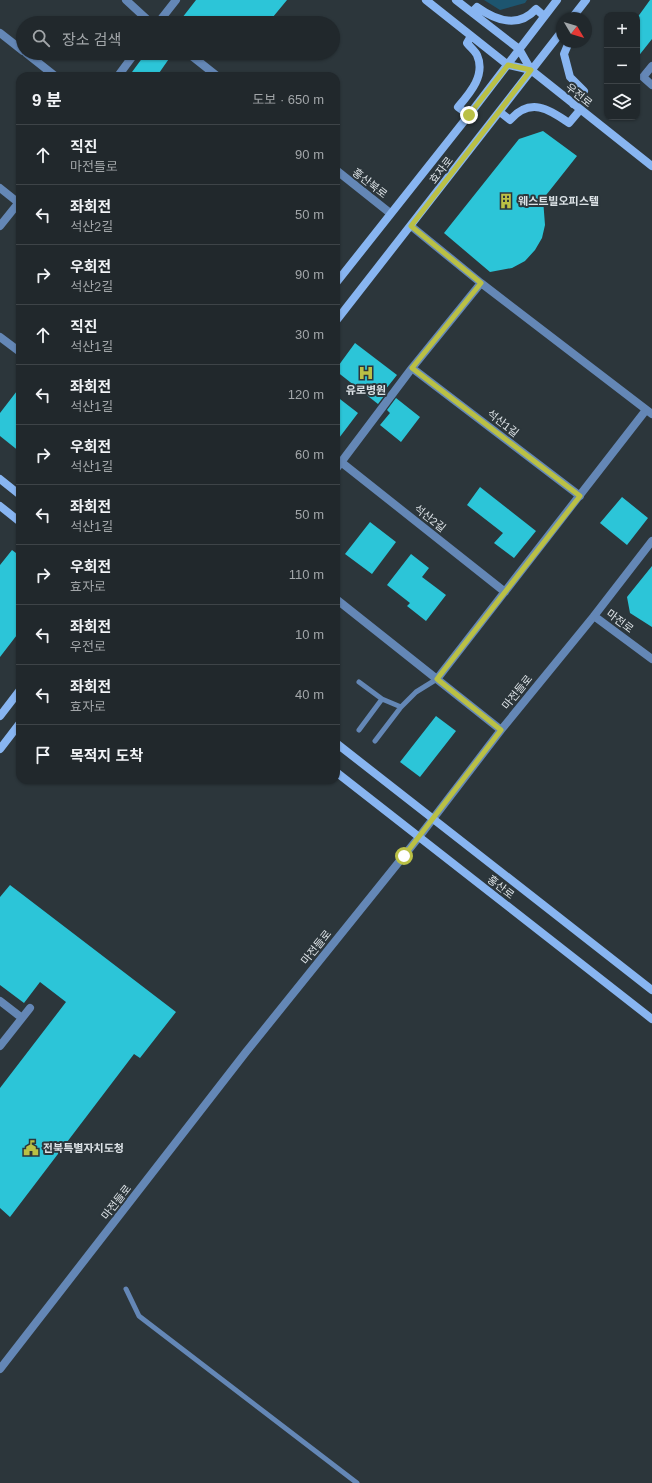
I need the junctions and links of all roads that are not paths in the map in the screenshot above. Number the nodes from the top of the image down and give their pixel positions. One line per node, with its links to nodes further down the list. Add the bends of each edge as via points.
1 (126, 0): 9 (street)
2 (176, 0): 10 (street)
3 (426, 0): 13 (street, 우전로)
4 (456, 0): 7 (street, 우전로)
5 (557, 0): 11 (street, 효자로)
6 (586, 0): 8 (street)
7 (472, 12): 11 (street, via 477,7 490,17 507,22 520,20 536,9); 17 (street, 우전로)
8 (577, 12)
9 (143, 16)
10 (163, 16)
11 (544, 16): 17 (street, 효자로)
12 (0, 33): 15 (street)
13 (471, 36): 21 (street, 우전로); 30 (street, via 467,43 477,56 479,76 458,107)
14 (556, 39): 23 (street, 효자로)
15 (16, 46)
16 (566, 48): 28 (street, via 564,54 570,77 584,91)
17 (519, 49): 21 (street, 효자로); 23 (street, 우전로)
18 (35, 60): 24 (street)
19 (130, 60): 25 (street)
20 (197, 60): 26 (street)
21 (508, 65): 23 (street, 우전로); 30 (street, 효자로)
22 (652, 66): 27 (street, via 643,78)
23 (531, 70): 28 (street, 우전로); 29 (street, 효자로)
24 (50, 72)
25 (121, 72)
26 (212, 72)
27 (652, 84)
28 (577, 107): 29 (street, via 569,123 550,109 540,106 517,111 510,120); 31 (street, 우전로)
29 (500, 112): 38 (street, 효자로)
30 (469, 115): 36 (street, 효자로)
31 (652, 166)
32 (340, 173): 36 (street, 홍산북로)
33 (0, 188): 34 (street)
34 (16, 199)
35 (16, 207): 37 (street)
36 (390, 213): 39 (street, 효자로)
37 (0, 226)
38 (411, 226): 40 (street); 41 (street, 효자로)
39 (340, 277)
40 (481, 283): 44 (street); 45 (street)
41 (340, 316)
42 (0, 337): 43 (street)
43 (16, 349)
44 (412, 368): 46 (street, 석산2길); 50 (street, 석산1길)
45 (649, 412): 50 (street)
46 (340, 463)
47 (340, 468): 54 (street, 석산2길)
48 (0, 479): 49 (street)
49 (16, 492)
50 (580, 496): 54 (street)
51 (0, 506): 52 (street)
52 (16, 519)
53 (652, 541): 56 (street, 마전들로)
54 (505, 592): 58 (street)
55 (340, 602): 58 (street)
56 (594, 616): 57 (street, 마전로); 66 (street, 마전들로)
57 (652, 659)
58 (437, 679): 62 (lane, via 416,692); 66 (street)
59 (359, 682): 61 (lane)
60 (16, 695): 63 (street)
61 (382, 699): 62 (lane); 65 (lane)
62 (401, 707): 67 (lane)
63 (0, 716)
64 (16, 729): 69 (street)
65 (359, 730)
66 (501, 730): 71 (street, 마전들로)
67 (375, 741)
68 (340, 747): 71 (street, 홍산로)
69 (0, 749)
70 (340, 775): 72 (street, 홍산로)
71 (433, 819): 72 (street, 마전들로); 73 (street, 홍산로)
72 (419, 837): 77 (street, 홍산로); 80 (street, 마전들로, via 246,1052)
73 (652, 990)
74 (0, 1001): 76 (street)
75 (30, 1008): 76 (street)
76 (22, 1018): 78 (street)
77 (652, 1019)
78 (0, 1046)
79 (126, 1289): 81 (lane, via 139,1316)
80 (0, 1369)
81 (357, 1483)

